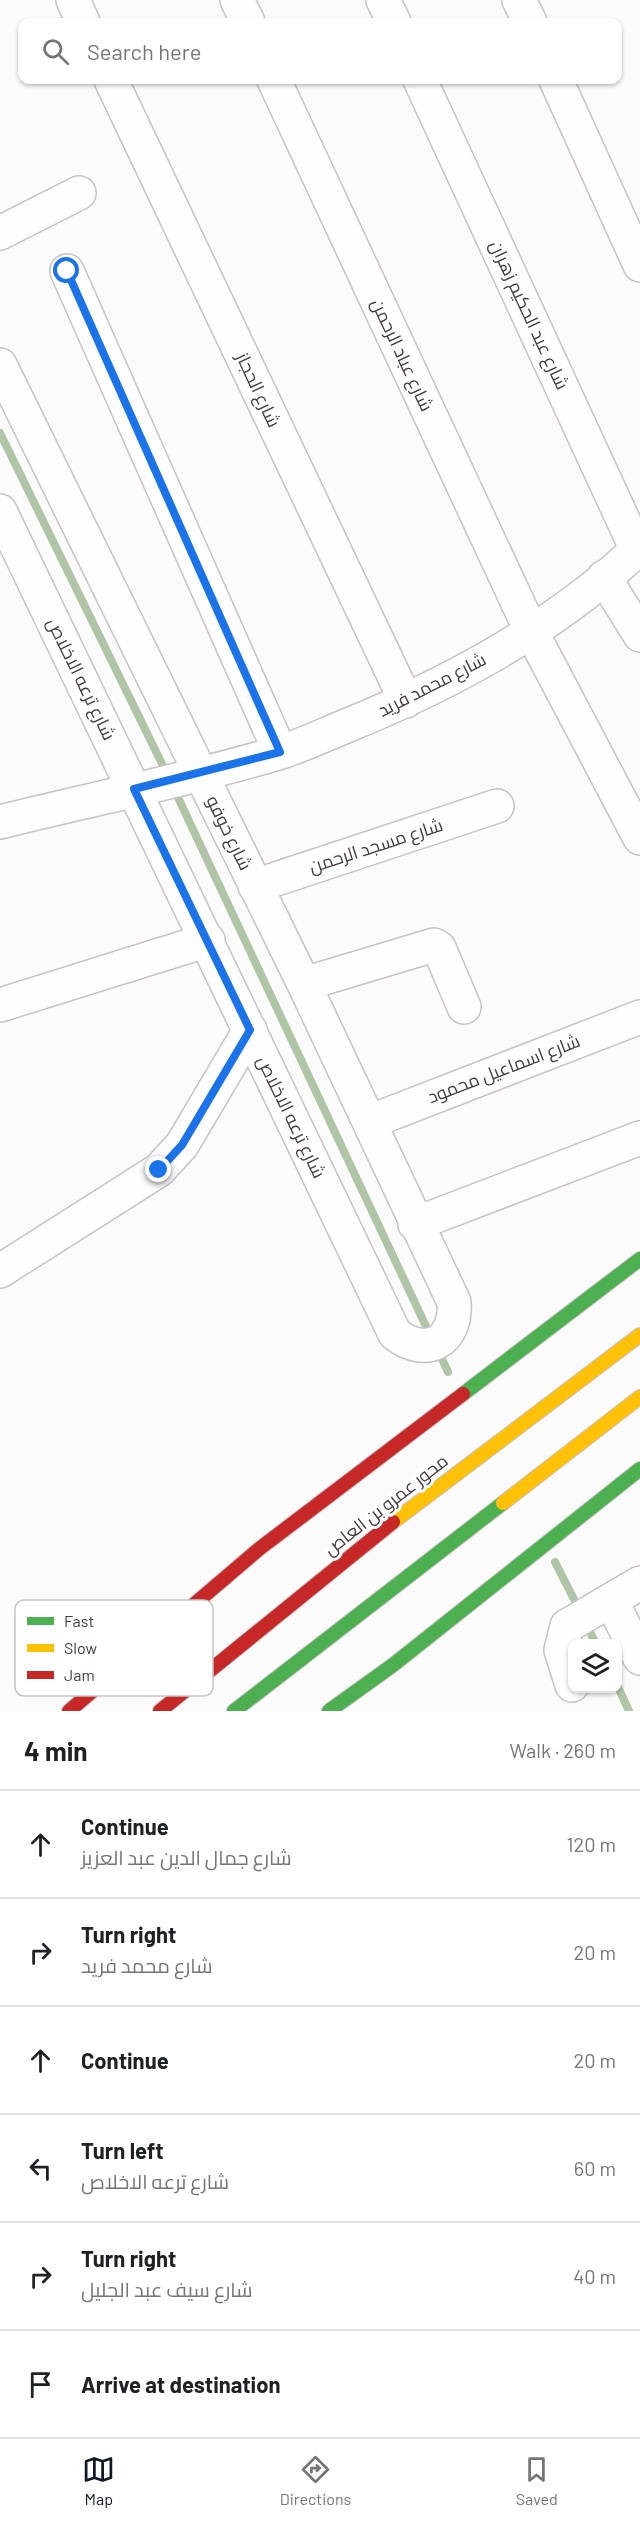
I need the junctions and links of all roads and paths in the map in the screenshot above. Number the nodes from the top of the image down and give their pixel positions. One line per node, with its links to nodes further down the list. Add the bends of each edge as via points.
1 (73, 0): 5 (street)
2 (237, 0): 6 (street)
3 (383, 0): 7 (street)
4 (519, 0): 8 (street)
5 (82, 18)
6 (246, 18)
7 (392, 18)
8 (528, 18)
9 (113, 84): 23 (street, شارع الحجاز)
10 (276, 84): 21 (street, شارع عباد الرحمن)
11 (422, 84): 19 (street, شارع عبد الحكيم زهران)
12 (558, 84): 15 (street)
13 (79, 193): 14 (street)
14 (0, 233)
15 (640, 265)
16 (67, 271): 24 (street)
17 (0, 365): 25 (street, شارع خوفو)
18 (4, 527): 26 (street, شارع ترعه الاخلاص)
19 (639, 548): 20 (street, شارع محمد فريد)
20 (604, 577): 21 (street, شارع محمد فريد); 22 (street)
21 (531, 631): 23 (street, شارع محمد فريد); 29 (street, شارع عباد الرحمن)
22 (640, 635)
23 (406, 701): 24 (street, شارع محمد فريد)
24 (280, 752): 25 (street, شارع محمد فريد)
25 (199, 772): 26 (street, شارع محمد فريد); 30 (street, شارع خوفو)
26 (134, 789): 28 (street, شارع محمد فريد); 31 (street, شارع ترعه الاخلاص)
27 (496, 806): 30 (street, شارع مسجد الرحمن)
28 (0, 822)
29 (640, 838)
30 (255, 886): 32 (street, شارع خوفو)
31 (208, 940): 33 (street); 36 (street, شارع ترعه الاخلاص)
32 (304, 984): 34 (street, via 431,945 439,948); 37 (street, شارع خوفو)
33 (0, 1005)
34 (464, 1007)
35 (640, 1017): 37 (street, شارع اسماعيل محمود)
36 (250, 1030): 41 (street, via 182,1145 159,1170); 42 (street, شارع ترعه الاخلاص, via 395,1334 418,1346 431,1345 452,1328)
37 (369, 1122): 39 (street, شارع خوفو)
38 (640, 1138): 39 (street)
39 (415, 1224): 42 (street, شارع خوفو)
40 (640, 1259): 47 (street, via 259,1549)
41 (0, 1271)
42 (454, 1302)
43 (640, 1335): 50 (street, محور عمرو بن العاص, via 422,1498)
44 (640, 1397): 57 (street)
45 (640, 1469): 58 (street)
46 (640, 1583): 48 (street)
47 (199, 1600)
48 (611, 1600): 49 (street); 51 (street, via 567,1626 561,1650)
49 (640, 1658)
50 (213, 1668)
51 (568, 1672)
52 (576, 1693): 59 (street)
53 (87, 1696): 55 (street)
54 (178, 1696): 56 (street, محور عمرو بن العاص)
55 (69, 1711)
56 (160, 1711)
57 (234, 1711)
58 (329, 1711)
59 (584, 1711)

